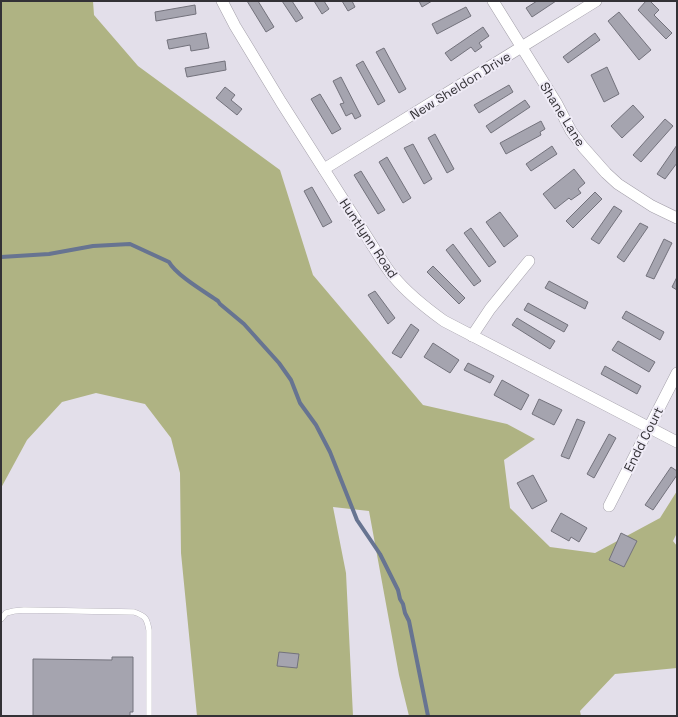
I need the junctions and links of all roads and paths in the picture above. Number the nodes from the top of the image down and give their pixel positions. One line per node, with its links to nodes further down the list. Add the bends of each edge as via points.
1 (222, 1): 5 (street, Huntlynn Road)
2 (493, 1): 4 (street, Shane Lane)
3 (596, 1): 4 (street, New Sheldon Drive)
4 (521, 47): 5 (street, New Sheldon Drive); 6 (street, Shane Lane, via 582,147 601,168 635,196)
5 (324, 169): 8 (street, Huntlynn Road, via 393,277 426,308)
6 (677, 218)
7 (529, 261): 8 (street, via 490,309)
8 (472, 336): 10 (street, Huntlynn Road)
9 (677, 373): 10 (street, Endd Court)
10 (649, 428): 11 (street, Huntlynn Road); 12 (street, Endd Court)
11 (677, 442)
12 (609, 506)
13 (1, 619): 14 (lane, via 6,613 24,610 142,614 149,630)
14 (149, 716)

